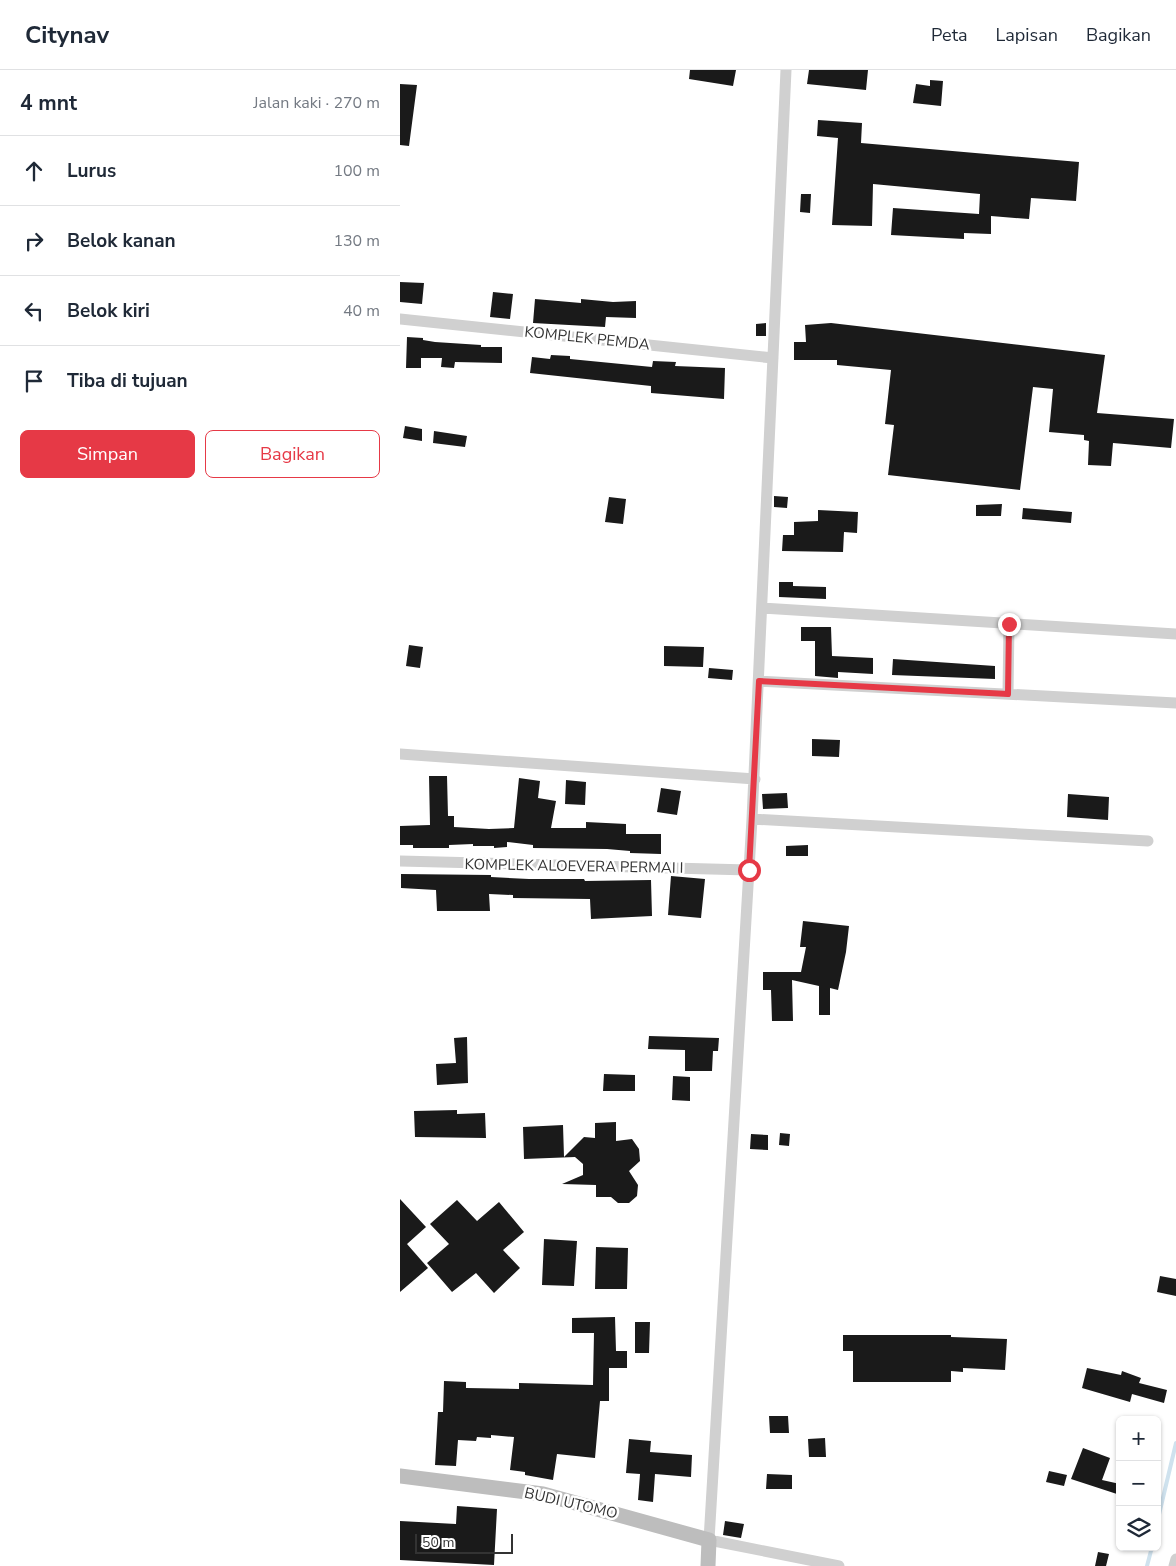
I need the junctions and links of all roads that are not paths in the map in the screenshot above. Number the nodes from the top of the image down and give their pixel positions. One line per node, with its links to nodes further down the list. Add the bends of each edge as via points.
1 (786, 70): 3 (street)
2 (400, 319): 3 (street, KOMPLEK PEMDA)
3 (773, 358): 4 (street)
4 (762, 608): 5 (street); 7 (street)
5 (1009, 624): 6 (street); 8 (street)
6 (1176, 634)
7 (759, 681): 8 (street); 11 (street)
8 (1008, 694): 9 (street)
9 (1176, 703)
10 (400, 754): 11 (street)
11 (754, 779): 12 (street)
12 (752, 819): 13 (street); 15 (street)
13 (1148, 841)
14 (400, 861): 15 (street, KOMPLEK ALOEVERA PERMAI I)
15 (749, 870): 17 (street)
16 (400, 1476): 17 (street, BUDI UTOMO, via 543,1494)
17 (709, 1540): 19 (street); 20 (street)
18 (1176, 1559): 21 (street)
19 (708, 1566)
20 (839, 1566)
21 (1174, 1566)

